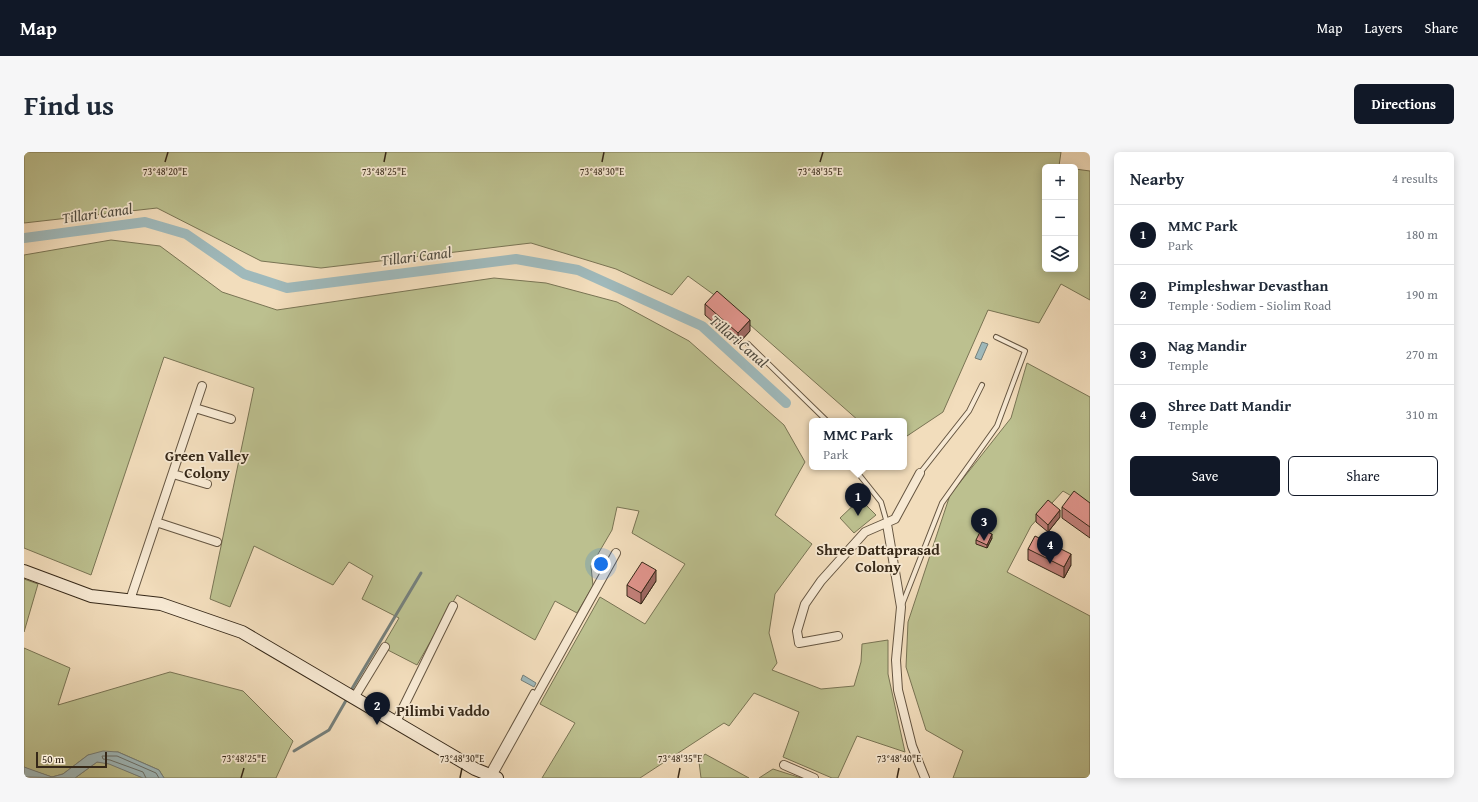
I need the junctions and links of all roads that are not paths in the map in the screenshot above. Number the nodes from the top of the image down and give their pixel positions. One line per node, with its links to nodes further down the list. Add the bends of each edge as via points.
1 (996, 337): 19 (lane, via 1026,351 997,426 942,503)
2 (748, 344): 6 (lane)
3 (982, 385): 9 (lane, via 969,411)
4 (202, 386): 5 (street)
5 (195, 408): 7 (street); 10 (street)
6 (824, 418)
7 (231, 419)
8 (855, 470): 13 (lane, via 881,502)
9 (920, 473): 13 (street, via 895,519)
10 (173, 474): 11 (street); 12 (street)
11 (207, 484)
12 (156, 522): 14 (street); 17 (street)
13 (887, 524): 19 (street); 20 (street, via 865,532 821,581 805,604 797,631 799,642)
14 (217, 542)
15 (616, 553): 26 (street)
16 (24, 571): 17 (main road, via 92,596)
17 (130, 600): 23 (main road, via 161,604 242,632)
18 (453, 606): 24 (street)
19 (901, 608): 28 (street, via 896,660 898,690 912,746)
20 (838, 636)
21 (385, 647): 23 (street)
22 (533, 692): 26 (lane)
23 (354, 698): 24 (main road)
24 (396, 722): 26 (main road, via 475,769)
25 (784, 765): 27 (street)
26 (492, 776)
27 (814, 778)
28 (925, 778)

